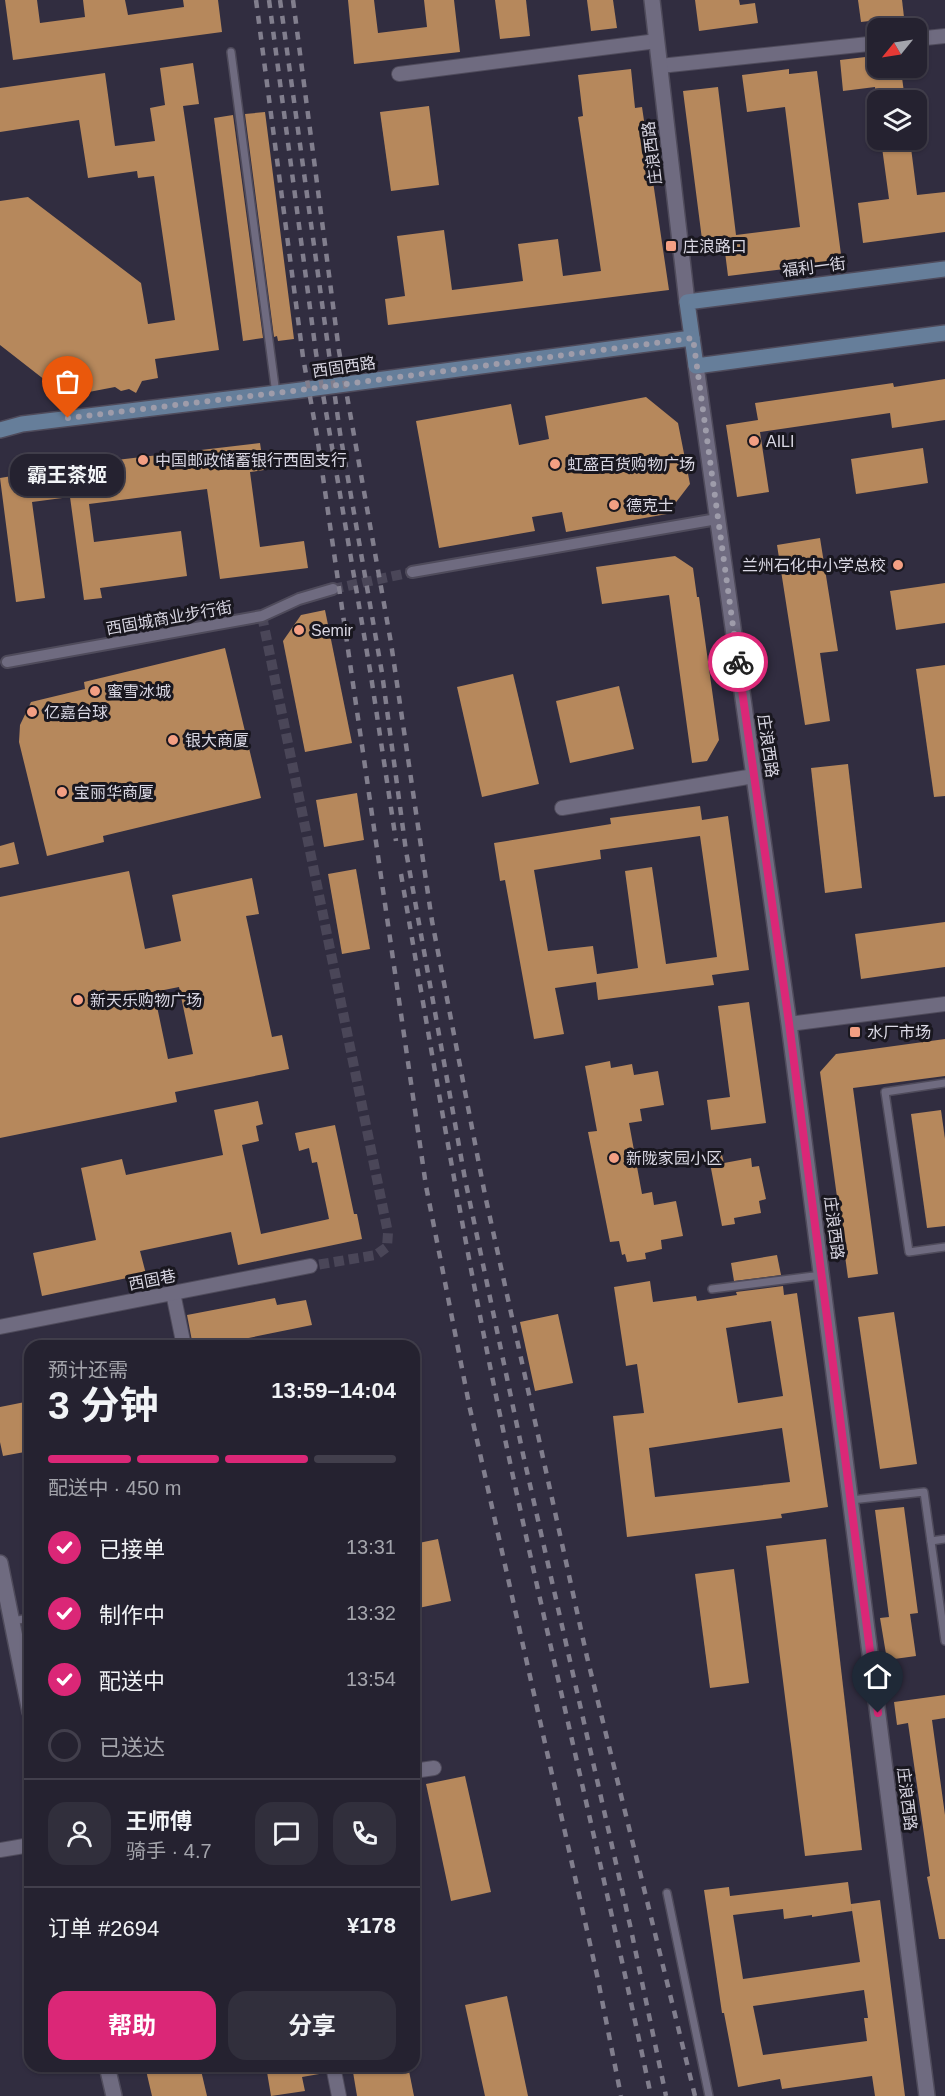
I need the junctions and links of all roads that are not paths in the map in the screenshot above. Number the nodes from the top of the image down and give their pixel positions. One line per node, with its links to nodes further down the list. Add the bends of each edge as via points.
1 (652, 0): 4 (street, 庄浪西路)
2 (945, 36): 3 (street)
3 (927, 38)
4 (657, 41): 7 (street, 庄浪西路); 8 (street)
5 (867, 44): 7 (street)
6 (231, 52): 14 (lane)
7 (660, 66): 10 (street, 庄浪西路)
8 (399, 74)
9 (945, 269): 10 (main road, 福利一街)
10 (687, 302): 12 (main road)
11 (945, 333): 13 (main road)
12 (693, 338): 13 (main road); 14 (main road, 西固西路)
13 (696, 366): 16 (street, 庄浪西路)
14 (276, 394): 15 (main road, 西固西路, via 22,424)
15 (0, 430)
16 (717, 519): 17 (street); 20 (street, 庄浪西路)
17 (412, 572)
18 (333, 590): 19 (street, 西固城商业步行街, via 262,616)
19 (7, 662)
20 (754, 776): 21 (street); 23 (street, 庄浪西路)
21 (562, 808)
22 (945, 1004): 23 (street)
23 (789, 1023): 27 (street, 庄浪西路)
24 (945, 1083): 25 (lane, via 885,1092 909,1252)
25 (945, 1247)
26 (310, 1266): 29 (street, 西固巷)
27 (822, 1275): 28 (lane); 32 (street, 庄浪西路)
28 (712, 1289)
29 (173, 1293): 30 (street, 西固巷); 31 (street)
30 (0, 1327)
31 (183, 1340)
32 (851, 1500): 34 (lane, via 924,1492); 50 (street, 庄浪西路)
33 (945, 1539): 34 (lane)
34 (931, 1541): 38 (lane)
35 (0, 1563): 37 (street)
36 (24, 1619): 37 (lane)
37 (12, 1621): 39 (street)
38 (945, 1641)
39 (24, 1682)
40 (434, 1768): 41 (street)
41 (420, 1770)
42 (24, 1846): 43 (street)
43 (0, 1850)
44 (667, 1893): 49 (lane)
45 (108, 2072): 47 (street)
46 (334, 2072): 48 (street)
47 (114, 2096)
48 (339, 2096)
49 (709, 2096)
50 (927, 2096)

